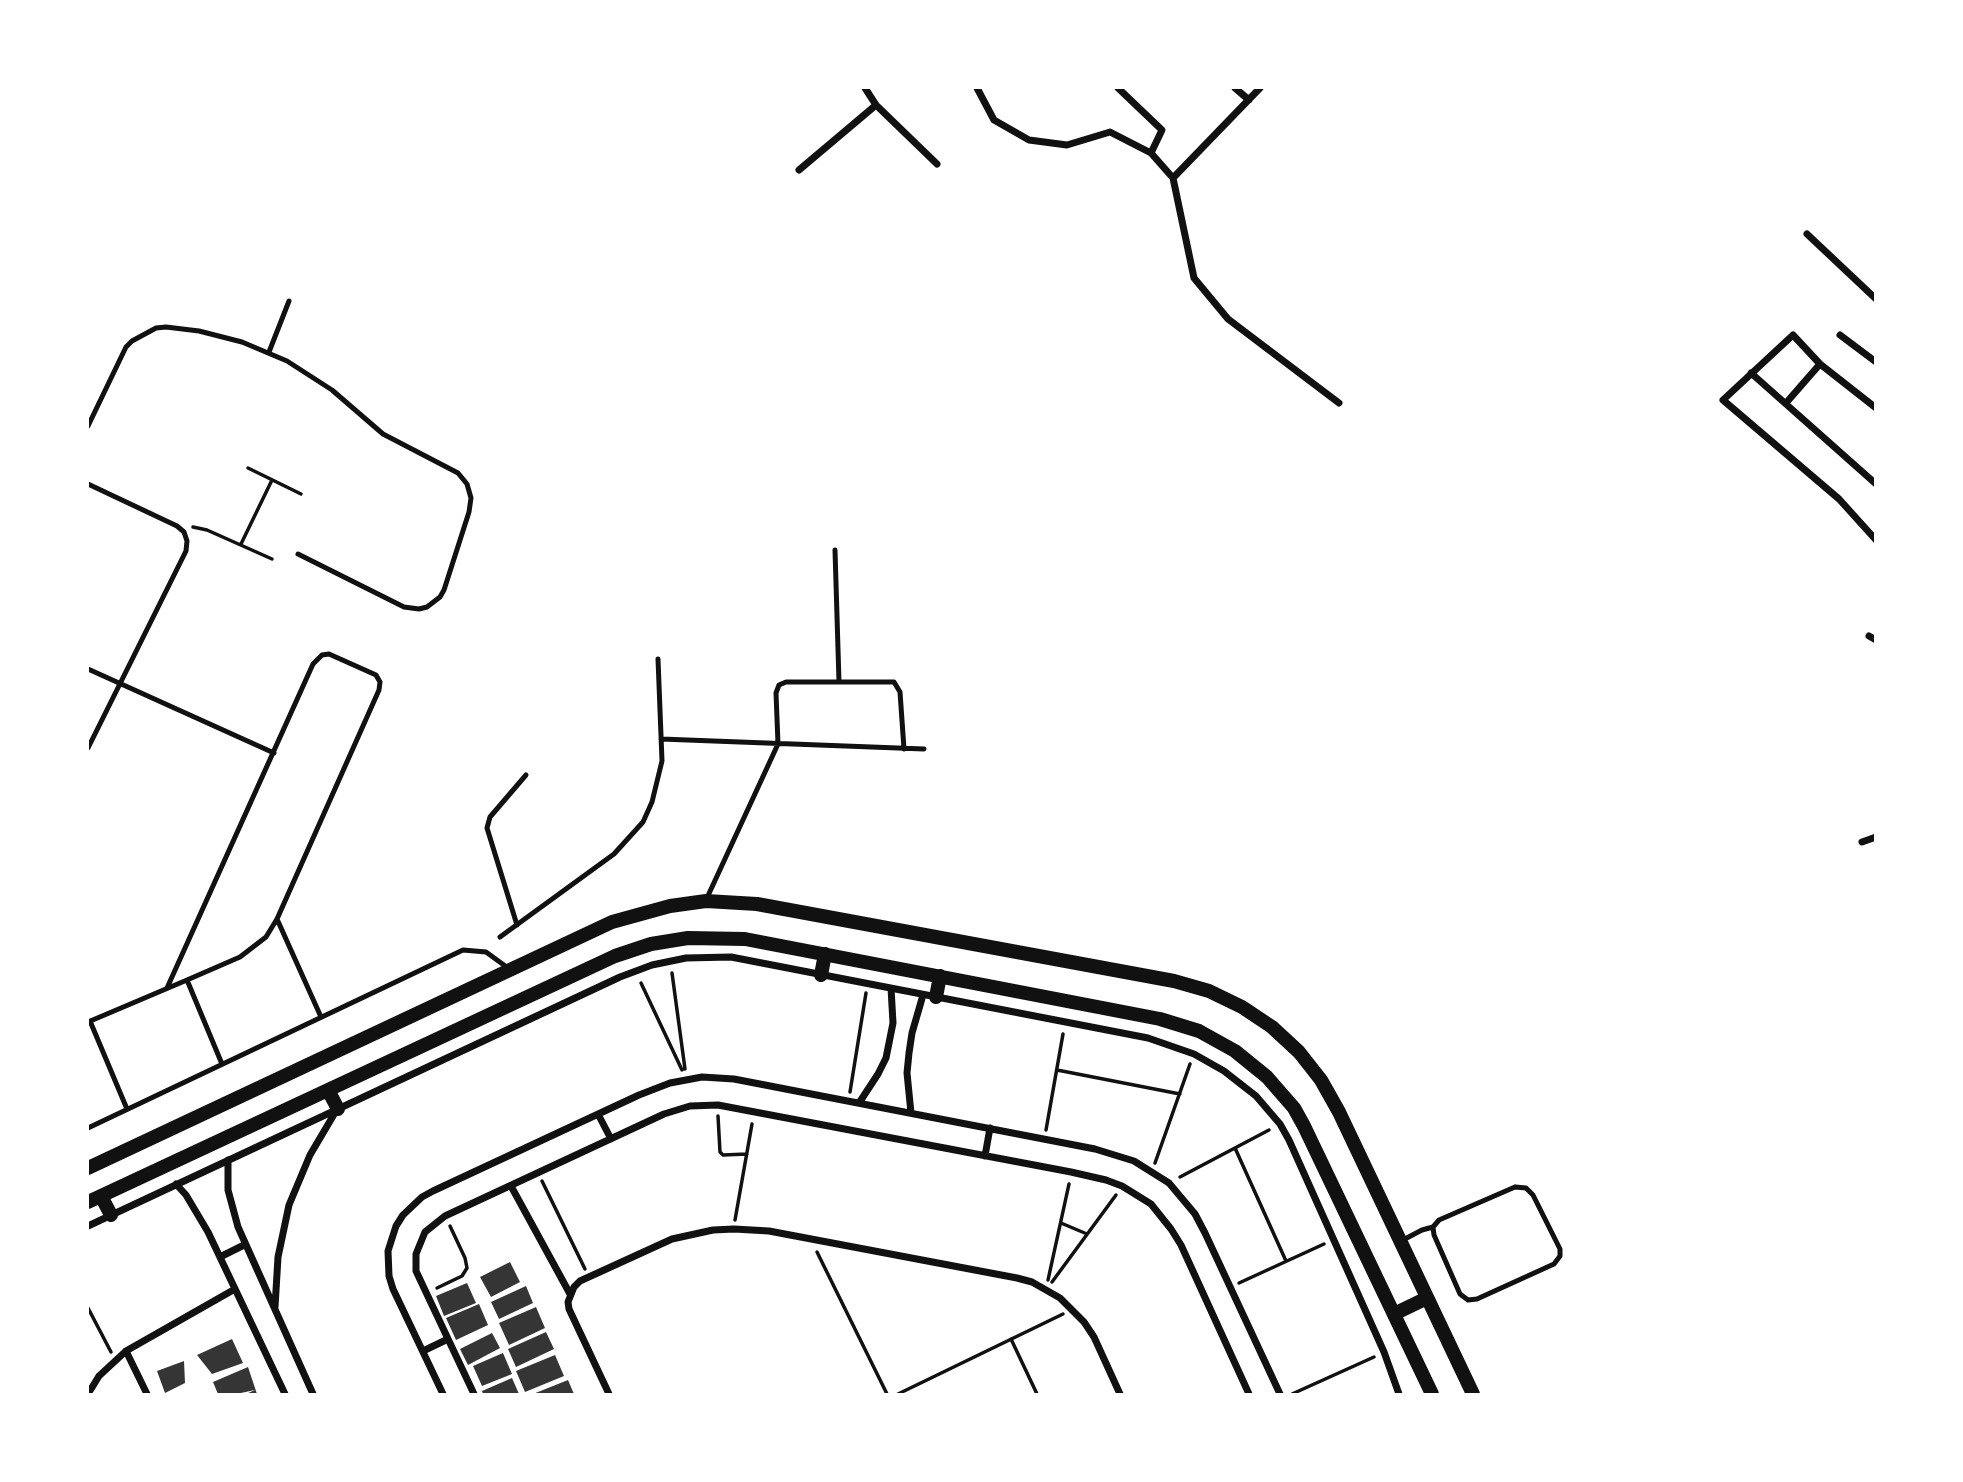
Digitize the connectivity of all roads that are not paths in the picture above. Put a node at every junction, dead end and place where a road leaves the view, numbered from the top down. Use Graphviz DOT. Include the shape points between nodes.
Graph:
graph roads {
  1 [pos="865,88"];
  2 [pos="977,88"];
  3 [pos="1118,88"];
  4 [pos="1235,88"];
  5 [pos="1260,88"];
  6 [pos="1249,100"];
  7 [pos="876,105"];
  8 [pos="1151,153"];
  9 [pos="937,164"];
  10 [pos="799,170"];
  11 [pos="1173,178"];
  12 [pos="1807,234"];
  13 [pos="1875,299"];
  14 [pos="289,301"];
  15 [pos="1840,335"];
  16 [pos="269,352"];
  17 [pos="1875,362"];
  18 [pos="1820,364"];
  19 [pos="1751,373"];
  20 [pos="1786,402"];
  21 [pos="1339,404"];
  22 [pos="1875,408"];
  23 [pos="88,426"];
  24 [pos="88,484"];
  25 [pos="1875,484"];
  26 [pos="1875,540"];
  27 [pos="835,550"];
  28 [pos="299,554"];
  29 [pos="658,659"];
  30 [pos="88,669"];
  31 [pos="839,682"];
  32 [pos="120,684"];
  33 [pos="661,739"];
  34 [pos="778,744"];
  35 [pos="88,748"];
  36 [pos="904,749"];
  37 [pos="924,749"];
  38 [pos="274,753"];
  39 [pos="526,775"];
  40 [pos="1875,837"];
  41 [pos="1862,842"];
  42 [pos="706,901"];
  43 [pos="277,919"];
  44 [pos="517,925"];
  45 [pos="500,937"];
  46 [pos="825,954"];
  47 [pos="511,970"];
  48 [pos="821,975"];
  49 [pos="940,976"];
  50 [pos="187,980"];
  51 [pos="167,988"];
  52 [pos="891,988"];
  53 [pos="930,996"];
  54 [pos="321,1017"];
  55 [pos="89,1021"];
  56 [pos="222,1064"];
  57 [pos="328,1090"];
  58 [pos="859,1103"];
  59 [pos="127,1109"];
  60 [pos="338,1109"];
  61 [pos="911,1113"];
  62 [pos="598,1114"];
  63 [pos="88,1128"];
  64 [pos="990,1129"];
  65 [pos="611,1139"];
  66 [pos="985,1156"];
  67 [pos="228,1160"];
  68 [pos="88,1168"];
  69 [pos="176,1184"];
  70 [pos="511,1186"];
  71 [pos="101,1196"];
  72 [pos="88,1202"];
  73 [pos="111,1215"];
  74 [pos="88,1226"];
  75 [pos="1433,1227"];
  76 [pos="1401,1241"];
  77 [pos="244,1245"];
  78 [pos="220,1256"];
  79 [pos="236,1289"];
  80 [pos="570,1294"];
  81 [pos="1427,1298"];
  82 [pos="275,1311"];
  83 [pos="1394,1314"];
  84 [pos="447,1339"];
  85 [pos="126,1351"];
  86 [pos="423,1351"];
  87 [pos="88,1394"];
  88 [pos="147,1395"];
  89 [pos="285,1395"];
  90 [pos="313,1395"];
  91 [pos="443,1395"];
  92 [pos="474,1395"];
  93 [pos="609,1395"];
  94 [pos="1120,1395"];
  95 [pos="1249,1395"];
  96 [pos="1280,1395"];
  97 [pos="1399,1395"];
  98 [pos="1432,1395"];
  99 [pos="1473,1395"];
  1 -- 7 [label="street"];
  2 -- 8 [label="street" via="994,120 1030,140 1067,145 1110,132"];
  3 -- 8 [label="street" via="1162,130"];
  4 -- 6 [label="street"];
  5 -- 6 [label="street"];
  6 -- 11 [label="street"];
  7 -- 9 [label="street"];
  7 -- 10 [label="street"];
  8 -- 11 [label="street"];
  11 -- 21 [label="street" via="1194,278 1228,319"];
  12 -- 13 [label="street"];
  14 -- 16 [label="lane"];
  15 -- 17 [label="street"];
  16 -- 23 [label="lane" via="199,331 166,327 145,332 126,347"];
  16 -- 28 [label="lane" via="321,382 383,434 458,473 471,498 443,590 427,607 404,607"];
  18 -- 19 [label="street" via="1793,335"];
  18 -- 20 [label="street"];
  18 -- 22 [label="street"];
  19 -- 20 [label="street"];
  19 -- 26 [label="street" via="1723,400 1839,499"];
  20 -- 25 [label="street"];
  24 -- 32 [label="lane" via="181,529 187,537 186,551"];
  27 -- 31 [label="lane"];
  29 -- 33 [label="lane"];
  30 -- 32 [label="lane"];
  31 -- 34 [label="lane" via="779,685"];
  31 -- 36 [label="lane" via="897,685"];
  32 -- 35 [label="lane"];
  32 -- 38 [label="lane"];
  33 -- 34 [label="lane"];
  33 -- 44 [label="lane" via="662,761 652,803 630,839"];
  34 -- 36 [label="lane"];
  34 -- 42 [label="lane"];
  36 -- 37 [label="lane"];
  38 -- 43 [label="lane" via="322,655 335,656 379,678 379,690"];
  38 -- 51 [label="lane"];
  39 -- 44 [label="lane" via="490,817 487,828"];
  40 -- 41 [label="street"];
  42 -- 47 [label="main road" via="612,922"];
  42 -- 76 [label="main road" via="757,904 1174,981 1242,1007 1290,1043 1321,1080"];
  43 -- 50 [label="lane" via="250,952"];
  43 -- 54 [label="lane"];
  44 -- 45 [label="lane"];
  46 -- 48 [label="main road"];
  46 -- 49 [label="main road"];
  46 -- 57 [label="main road" via="726,937 651,944 615,956"];
  47 -- 54 [label="lane" via="486,952 463,950"];
  47 -- 68 [label="main road"];
  48 -- 52 [label="street"];
  48 -- 60 [label="street" via="731,957 670,961 635,971"];
  49 -- 53 [label="main road"];
  49 -- 83 [label="main road" via="1180,1025 1218,1040 1244,1057 1281,1092 1304,1126"];
  50 -- 51 [label="lane"];
  50 -- 56 [label="lane"];
  51 -- 55 [label="lane"];
  52 -- 53 [label="street"];
  52 -- 58 [label="street" via="893,1023 886,1058"];
  53 -- 61 [label="street" via="914,1023 909,1053"];
  53 -- 97 [label="street" via="1148,1038 1194,1054 1241,1083 1289,1140"];
  54 -- 56 [label="lane"];
  55 -- 59 [label="lane"];
  56 -- 59 [label="lane"];
  57 -- 60 [label="main road"];
  57 -- 71 [label="main road"];
  58 -- 61 [label="street"];
  58 -- 62 [label="street" via="734,1079 686,1079"];
  59 -- 63 [label="lane"];
  60 -- 67 [label="street"];
  60 -- 82 [label="street" via="310,1155 289,1205 278,1257"];
  61 -- 64 [label="street"];
  62 -- 65 [label="street"];
  62 -- 86 [label="street" via="433,1191 403,1215 388,1251 389,1276"];
  64 -- 66 [label="street"];
  64 -- 96 [label="street" via="1115,1154 1169,1183 1195,1214"];
  65 -- 66 [label="street" via="677,1109 718,1105"];
  65 -- 70 [label="street"];
  66 -- 95 [label="street" via="1122,1186 1151,1204 1181,1245"];
  67 -- 69 [label="street"];
  67 -- 77 [label="street" via="228,1190"];
  69 -- 73 [label="street"];
  69 -- 78 [label="street"];
  70 -- 80 [label="street"];
  70 -- 84 [label="street" via="431,1225 418,1246 416,1271"];
  71 -- 72 [label="main road"];
  71 -- 73 [label="main road"];
  73 -- 74 [label="street"];
  75 -- 75 [label="lane" via="1439,1220 1523,1187 1532,1195 1560,1256 1554,1264 1468,1300 1460,1294"];
  75 -- 76 [label="lane"];
  76 -- 81 [label="main road"];
  77 -- 78 [label="street"];
  77 -- 82 [label="street"];
  78 -- 79 [label="street"];
  79 -- 85 [label="street"];
  79 -- 89 [label="street"];
  80 -- 93 [label="street" via="569,1310"];
  80 -- 94 [label="street" via="580,1281 672,1239 734,1228 769,1231 1017,1278 1046,1289 1073,1309 1094,1337"];
  81 -- 83 [label="main road"];
  81 -- 99 [label="main road"];
  82 -- 90 [label="street"];
  83 -- 98 [label="main road"];
  84 -- 86 [label="street"];
  84 -- 92 [label="street"];
  85 -- 87 [label="street" via="99,1376"];
  85 -- 88 [label="street"];
  86 -- 91 [label="street"];
}
